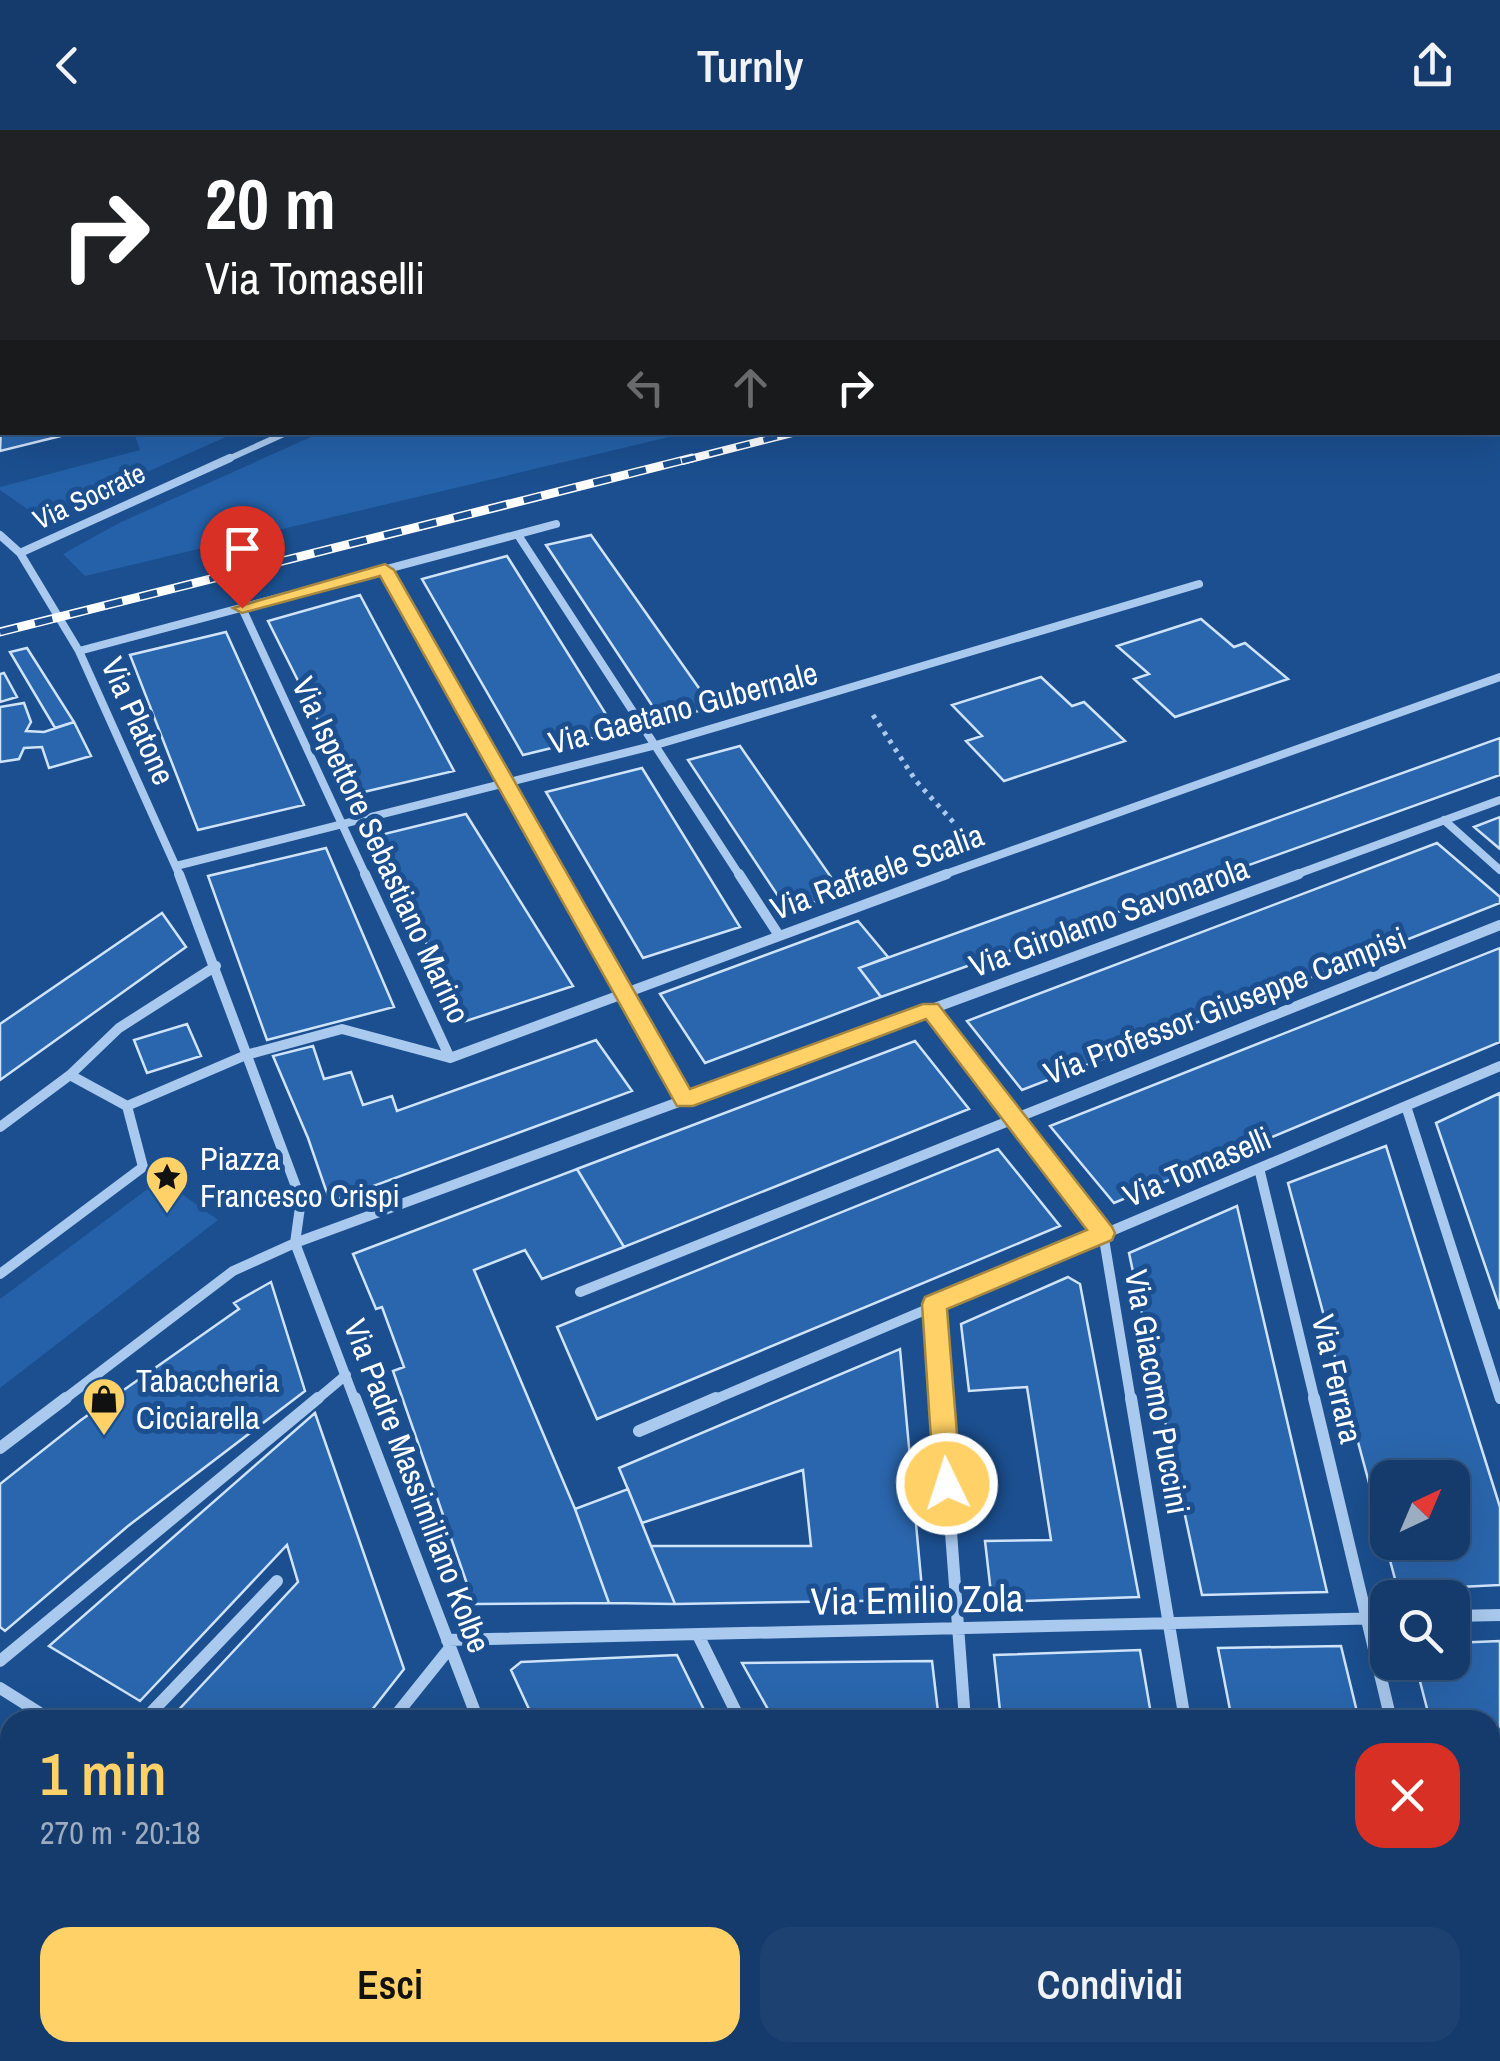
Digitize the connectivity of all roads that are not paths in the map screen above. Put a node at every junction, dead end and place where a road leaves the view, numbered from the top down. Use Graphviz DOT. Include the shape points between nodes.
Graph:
graph roads {
  1 [pos="281,435"];
  2 [pos="556,524"];
  3 [pos="0,535"];
  4 [pos="518,535"];
  5 [pos="20,553"];
  6 [pos="385,570"];
  7 [pos="1199,584"];
  8 [pos="242,608"];
  9 [pos="79,651"];
  10 [pos="1500,677"];
  11 [pos="656,745"];
  12 [pos="504,782"];
  13 [pos="1500,800"];
  14 [pos="1444,820"];
  15 [pos="341,824"];
  16 [pos="176,866"];
  17 [pos="1500,870"];
  18 [pos="1500,925"];
  19 [pos="778,934"];
  20 [pos="216,966"];
  21 [pos="625,993"];
  22 [pos="930,1010"];
  23 [pos="246,1055"];
  24 [pos="450,1058"];
  25 [pos="1500,1066"];
  26 [pos="70,1076"];
  27 [pos="685,1100"];
  28 [pos="127,1106"];
  29 [pos="1406,1106"];
  30 [pos="1013,1117"];
  31 [pos="0,1127"];
  32 [pos="1259,1168"];
  33 [pos="1103,1233"];
  34 [pos="295,1243"];
  35 [pos="0,1274"];
  36 [pos="580,1292"];
  37 [pos="934,1304"];
  38 [pos="346,1375"];
  39 [pos="1500,1399"];
  40 [pos="638,1431"];
  41 [pos="0,1448"];
  42 [pos="277,1581"];
  43 [pos="1500,1615"];
  44 [pos="1470,1616"];
  45 [pos="1366,1618"];
  46 [pos="1370,1618"];
  47 [pos="1168,1624"];
  48 [pos="958,1628"];
  49 [pos="698,1636"];
  50 [pos="448,1645"];
  51 [pos="0,1661"];
  52 [pos="0,1688"];
  53 [pos="35,1710"];
  54 [pos="154,1710"];
  55 [pos="399,1710"];
  56 [pos="474,1710"];
  57 [pos="735,1710"];
  58 [pos="964,1710"];
  59 [pos="1183,1710"];
  60 [pos="1389,1710"];
  1 -- 5 [label="street, Via Socrate"];
  2 -- 4 [label="street"];
  3 -- 5 [label="street, Via Platone"];
  4 -- 6 [label="street"];
  4 -- 11 [label="street"];
  5 -- 9 [label="street, Via Platone"];
  6 -- 8 [label="street"];
  6 -- 12 [label="street"];
  7 -- 11 [label="street, Via Gaetano Gubernale"];
  8 -- 9 [label="street"];
  8 -- 15 [label="street, Via Ispettore Sebastiano Marino"];
  9 -- 16 [label="street, Via Platone"];
  10 -- 19 [label="street, Via Raffaele Scalia"];
  11 -- 12 [label="street, Via Gaetano Gubernale"];
  11 -- 19 [label="street"];
  12 -- 15 [label="street, Via Gaetano Gubernale"];
  12 -- 21 [label="street"];
  13 -- 14 [label="street, Via Girolamo Savonarola"];
  14 -- 17 [label="street"];
  14 -- 22 [label="street, Via Girolamo Savonarola"];
  15 -- 16 [label="street, Via Gaetano Gubernale"];
  15 -- 24 [label="street, Via Ispettore Sebastiano Marino"];
  16 -- 20 [label="street, Via Platone"];
  18 -- 30 [label="street, Via Professor Giuseppe Campisi"];
  19 -- 21 [label="street, Via Raffaele Scalia"];
  20 -- 23 [label="street, Via Platone"];
  20 -- 26 [label="street" via="119,1028"];
  21 -- 24 [label="street, Via Raffaele Scalia"];
  21 -- 27 [label="street"];
  22 -- 27 [label="street, Via Girolamo Savonarola"];
  22 -- 30 [label="street, Via Giacomo Puccini"];
  23 -- 24 [label="street" via="342,1029"];
  23 -- 28 [label="street"];
  23 -- 34 [label="street, Via Platone" via="301,1200"];
  25 -- 29 [label="street, Via Tomaselli"];
  26 -- 28 [label="street"];
  26 -- 31 [label="street"];
  27 -- 34 [label="street, Via Girolamo Savonarola"];
  28 -- 35 [label="street" via="144,1168"];
  29 -- 32 [label="street, Via Tomaselli"];
  29 -- 39 [label="street"];
  30 -- 33 [label="street, Via Giacomo Puccini"];
  30 -- 36 [label="street, Via Professor Giuseppe Campisi"];
  32 -- 33 [label="street, Via Tomaselli"];
  32 -- 45 [label="street, Via Ferrara"];
  33 -- 37 [label="street, Via Tomaselli"];
  33 -- 47 [label="street, Via Giacomo Puccini"];
  34 -- 38 [label="street, Via Padre Massimiliano Kolbe"];
  34 -- 41 [label="street, Via Girolamo Savonarola" via="233,1271"];
  37 -- 40 [label="street, Via Tomaselli"];
  37 -- 48 [label="street"];
  38 -- 50 [label="street, Via Padre Massimiliano Kolbe"];
  38 -- 51 [label="street"];
  42 -- 54 [label="street"];
  43 -- 44 [label="street"];
  45 -- 46 [label="street, Via Emilio Zola"];
  45 -- 47 [label="street, Via Emilio Zola"];
  45 -- 60 [label="street, Via Ferrara"];
  47 -- 48 [label="street, Via Emilio Zola"];
  47 -- 59 [label="street, Via Giacomo Puccini"];
  48 -- 49 [label="street, Via Emilio Zola"];
  48 -- 58 [label="street"];
  49 -- 50 [label="street, Via Emilio Zola"];
  49 -- 57 [label="street"];
  50 -- 55 [label="street"];
  50 -- 56 [label="street, Via Padre Massimiliano Kolbe"];
  52 -- 53 [label="street"];
}
